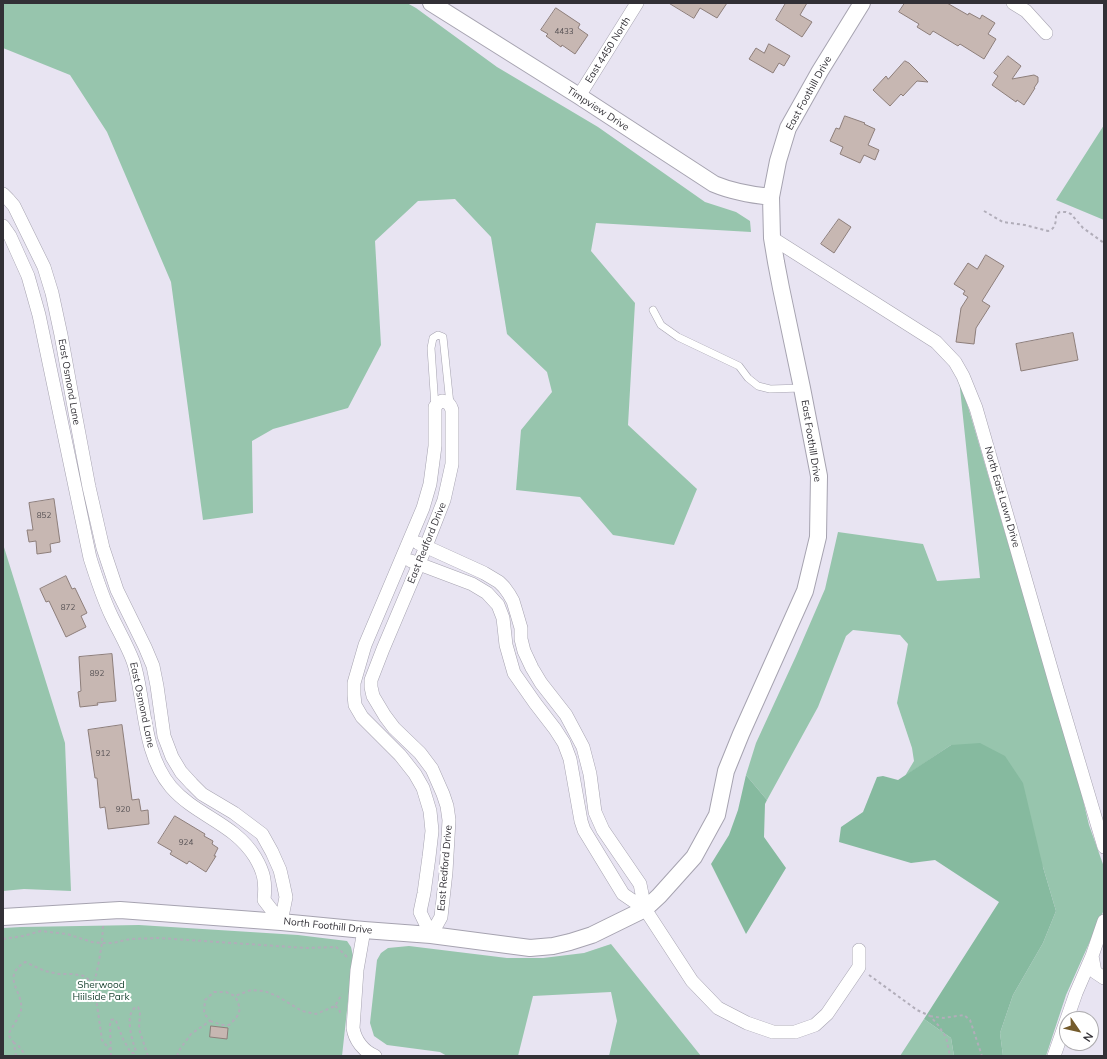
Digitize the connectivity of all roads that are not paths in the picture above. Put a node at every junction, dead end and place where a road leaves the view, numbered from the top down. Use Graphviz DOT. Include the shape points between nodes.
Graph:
graph roads {
  1 [pos="431,3"];
  2 [pos="637,3"];
  3 [pos="862,3"];
  4 [pos="1013,3"];
  5 [pos="1046,33"];
  6 [pos="579,96"];
  7 [pos="3,194"];
  8 [pos="771,198"];
  9 [pos="3,226"];
  10 [pos="772,238"];
  11 [pos="653,310"];
  12 [pos="802,388"];
  13 [pos="450,404"];
  14 [pos="435,407"];
  15 [pos="410,539"];
  16 [pos="426,546"];
  17 [pos="402,558"];
  18 [pos="419,564"];
  19 [pos="139,636"];
  20 [pos="124,642"];
  21 [pos="1104,847"];
  22 [pos="278,864"];
  23 [pos="261,870"];
  24 [pos="645,909"];
  25 [pos="3,917"];
  26 [pos="1104,921"];
  27 [pos="281,922"];
  28 [pos="364,930"];
  29 [pos="431,935"];
  30 [pos="859,950"];
  31 [pos="1092,956"];
  32 [pos="1104,978"];
  33 [pos="375,1056"];
  34 [pos="1054,1056"];
  1 -- 6 [label="street, Timpview Drive"];
  2 -- 6 [label="street, East 4450 North"];
  3 -- 8 [label="street, East Foothill Drive" via="788,128"];
  4 -- 5 [label="street" via="1026,11"];
  6 -- 8 [label="street, Timpview Drive" via="714,184 725,189"];
  7 -- 19 [label="street, East Osmond Lane" via="14,206 44,267 52,293 103,548 117,590"];
  8 -- 10 [label="street, East Foothill Drive"];
  9 -- 20 [label="street, East Osmond Lane" via="28,276 39,315 90,558 99,587"];
  10 -- 12 [label="street, East Foothill Drive"];
  10 -- 21 [label="street, North East Lawn Drive" via="936,342 955,362 963,376 976,408"];
  11 -- 12 [label="lane" via="661,325 678,337 739,366 758,386 770,389"];
  12 -- 24 [label="street, East Foothill Drive" via="818,476 818,537 805,592 726,771 716,815 694,857"];
  13 -- 14 [label="street" via="442,402"];
  13 -- 14 [label="lane" via="443,337 438,335 432,338 430,348"];
  13 -- 16 [label="street, East Redford Drive" via="452,464 444,500"];
  14 -- 15 [label="street, East Redford Drive" via="435,446 430,484"];
  15 -- 16 [label="street"];
  15 -- 17 [label="street, East Redford Drive"];
  16 -- 18 [label="street, East Redford Drive"];
  16 -- 24 [label="street" via="484,572 499,582 509,594 516,610 521,639 529,663 566,715 583,747 598,821 640,884"];
  17 -- 18 [label="street"];
  17 -- 29 [label="street, East Redford Drive" via="365,645 354,683 354,695 355,705 362,717 400,755 423,788 430,811 432,831 420,912"];
  18 -- 24 [label="street" via="472,584 487,593 498,605 514,673 564,743 570,759 584,830 623,894"];
  18 -- 29 [label="street, East Redford Drive" via="371,680 371,688 373,696 394,728 420,753 432,769 447,806 448,850 441,918"];
  19 -- 20 [label="street"];
  19 -- 22 [label="street, East Osmond Lane" via="153,666 164,736 181,772 202,794 262,834"];
  20 -- 23 [label="street, East Osmond Lane" via="139,682 152,753 164,777 182,798 239,837 259,863"];
  22 -- 23 [label="street"];
  22 -- 27 [label="street, East Osmond Lane" via="286,897"];
  23 -- 27 [label="street, East Osmond Lane" via="265,883 264,900"];
  24 -- 29 [label="street, North Foothill Drive" via="592,935 553,946 530,948"];
  24 -- 30 [label="street" via="692,981 718,1008 746,1023 773,1032 796,1032 815,1025 827,1014 859,967"];
  25 -- 27 [label="street, North Foothill Drive" via="120,910"];
  26 -- 31 [label="street"];
  27 -- 28 [label="street, North Foothill Drive"];
  28 -- 29 [label="street, North Foothill Drive"];
  28 -- 33 [label="street" via="357,970 353,1028 359,1044"];
  31 -- 32 [label="street" via="1095,972"];
  31 -- 34 [label="street"];
}
